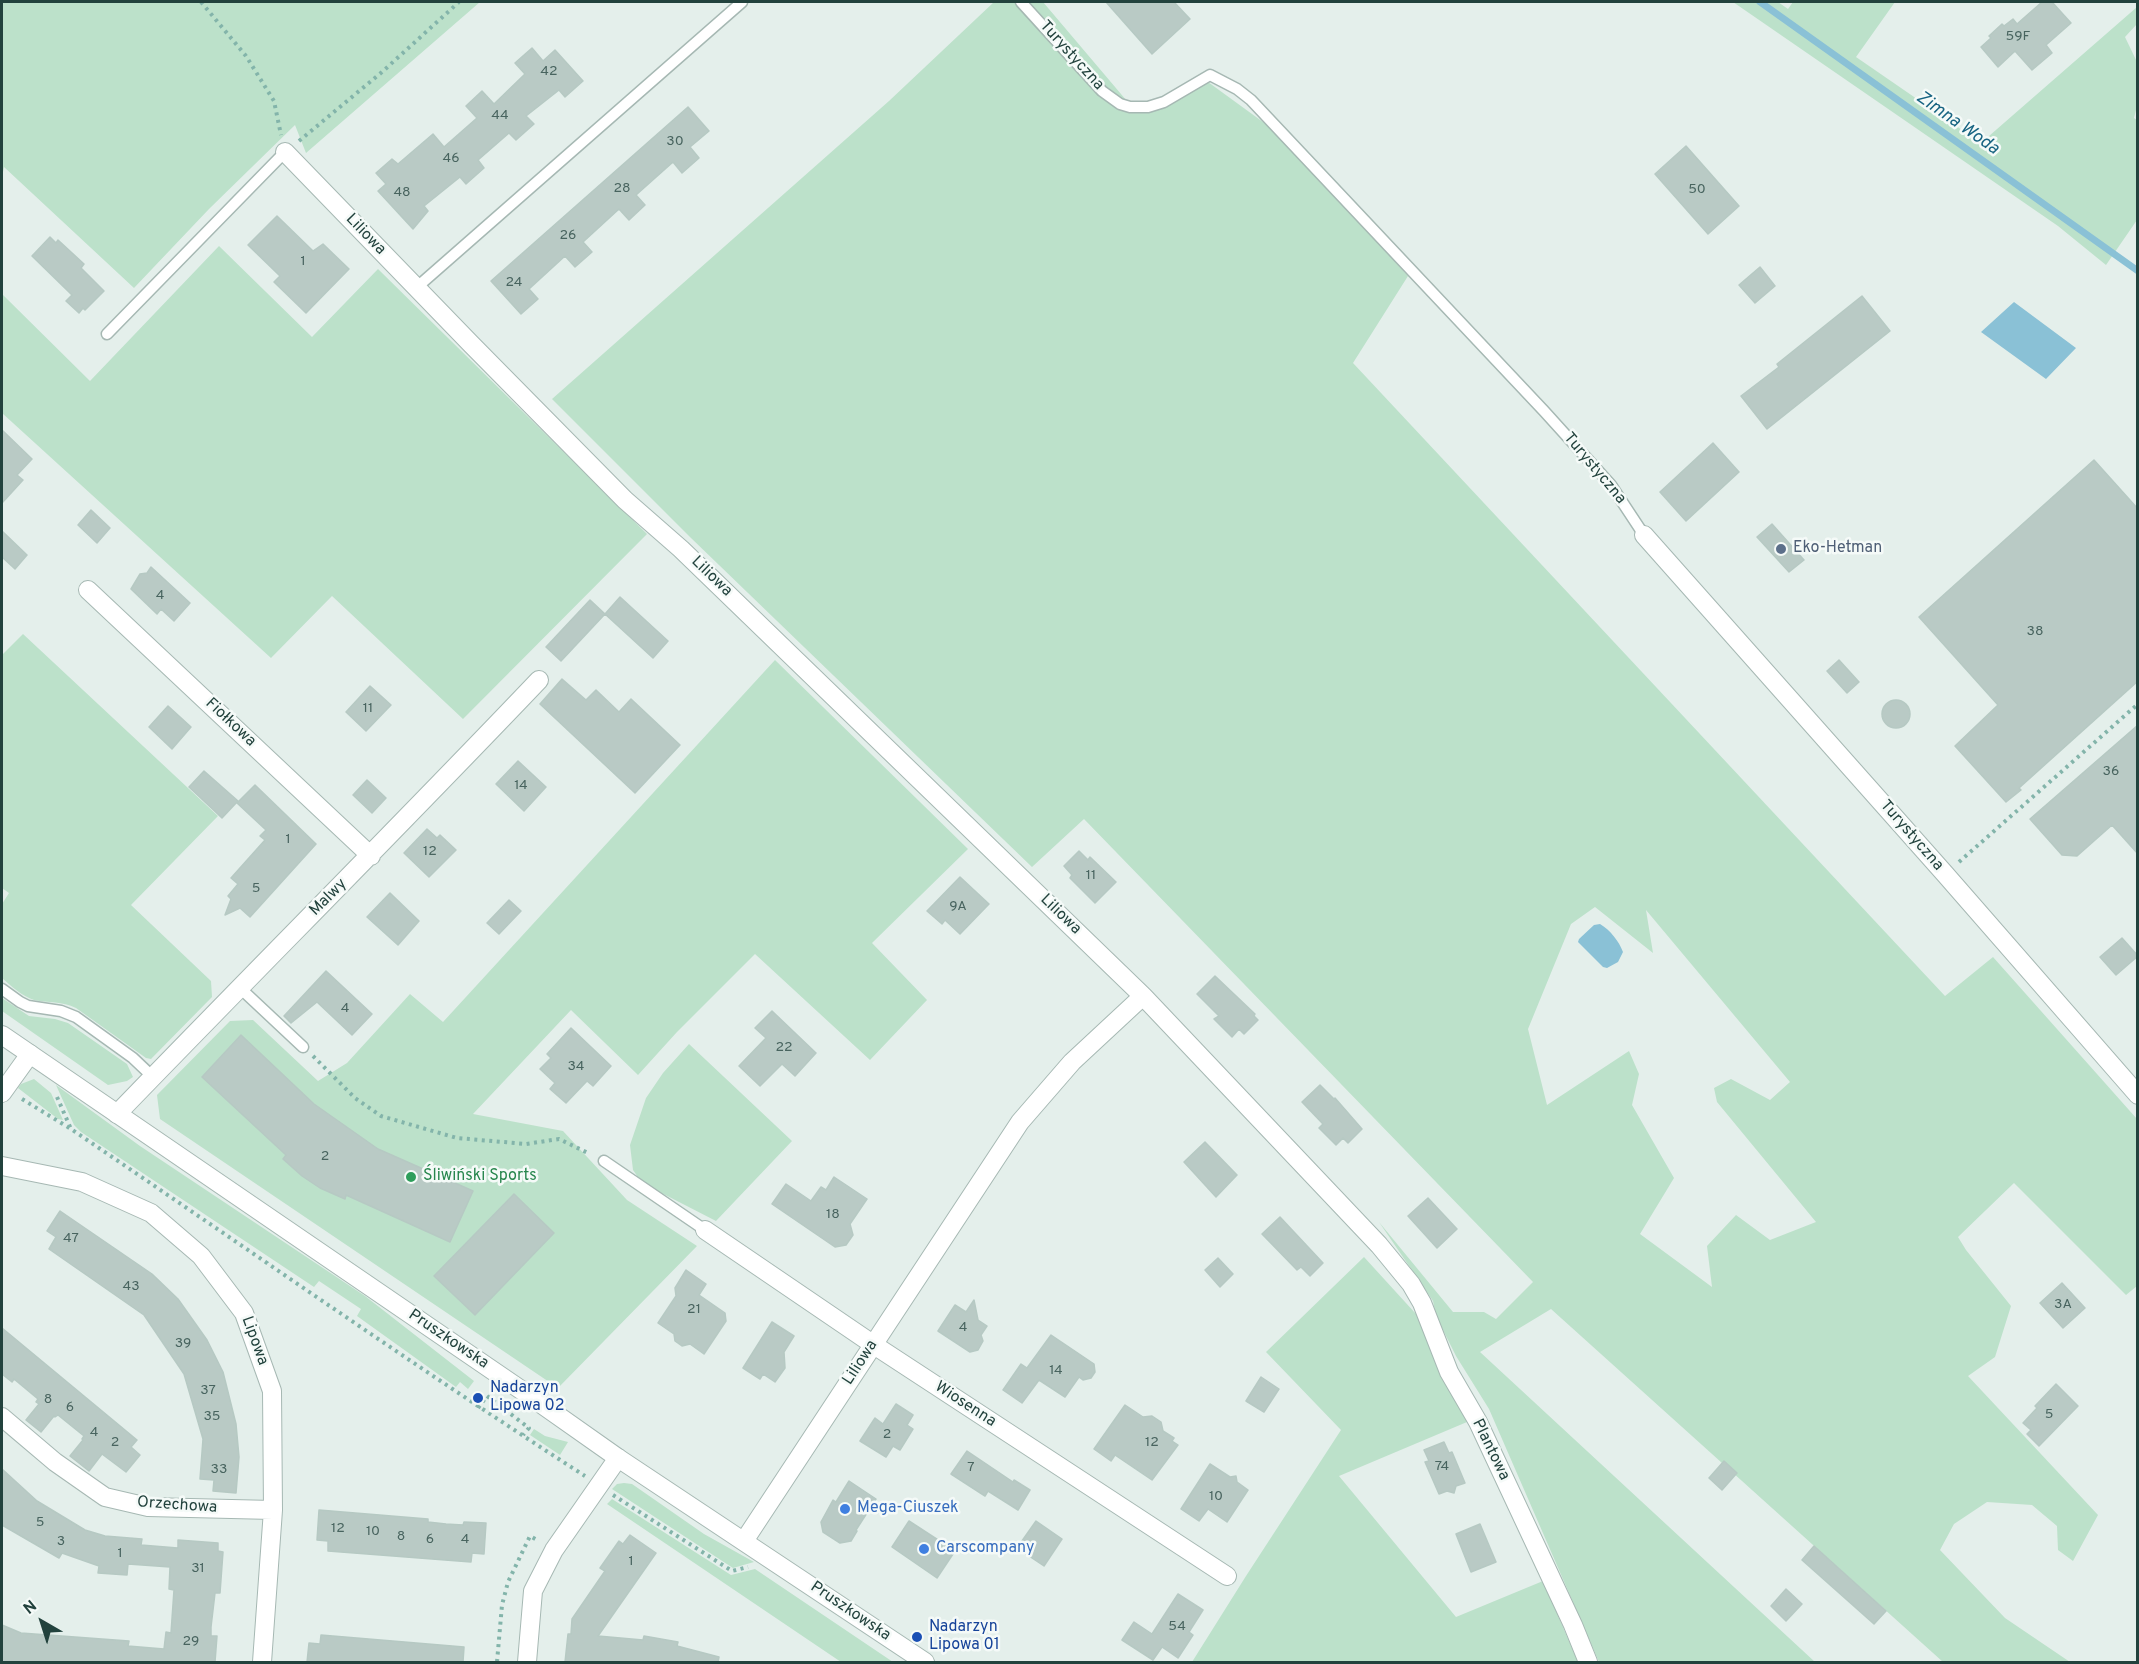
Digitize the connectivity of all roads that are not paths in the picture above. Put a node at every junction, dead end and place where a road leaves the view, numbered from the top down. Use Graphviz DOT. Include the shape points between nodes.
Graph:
graph roads {
  1 [pos="742,2"];
  2 [pos="1021,2"];
  3 [pos="285,152"];
  4 [pos="416,288"];
  5 [pos="107,334"];
  6 [pos="1644,535"];
  7 [pos="88,591"];
  8 [pos="539,680"];
  9 [pos="372,856"];
  10 [pos="239,987"];
  11 [pos="2,989"];
  12 [pos="1143,996"];
  13 [pos="2,1035"];
  14 [pos="303,1047"];
  15 [pos="30,1054"];
  16 [pos="153,1077"];
  17 [pos="9,1095"];
  18 [pos="2138,1095"];
  19 [pos="117,1114"];
  20 [pos="604,1161"];
  21 [pos="2,1166"];
  22 [pos="705,1230"];
  23 [pos="1379,1245"];
  24 [pos="874,1345"];
  25 [pos="2,1417"];
  26 [pos="618,1458"];
  27 [pos="273,1510"];
  28 [pos="744,1541"];
  29 [pos="1227,1576"];
  30 [pos="261,1662"];
  31 [pos="527,1662"];
  32 [pos="925,1662"];
  33 [pos="1588,1662"];
  1 -- 4 [label="lane"];
  2 -- 6 [label="lane, Turystyczna" via="1102,91 1119,104 1148,107 1164,102 1210,75 1251,100 1611,485"];
  3 -- 4 [label="street, Liliowa"];
  3 -- 5 [label="lane"];
  4 -- 12 [label="street, Liliowa" via="625,500 681,549"];
  6 -- 18 [label="street, Turystyczna"];
  7 -- 9 [label="street, Fiołkowa"];
  8 -- 9 [label="street, Malwy"];
  9 -- 10 [label="street, Malwy"];
  10 -- 14 [label="lane"];
  10 -- 16 [label="street, Malwy"];
  11 -- 16 [label="lane" via="28,1006 76,1017"];
  12 -- 23 [label="street, Liliowa"];
  12 -- 24 [label="street, Liliowa" via="1072,1062 1020,1122"];
  13 -- 15 [label="street, Pruszkowska"];
  15 -- 17 [label="street"];
  15 -- 19 [label="street, Pruszkowska"];
  16 -- 19 [label="street, Malwy"];
  19 -- 26 [label="street, Pruszkowska"];
  20 -- 22 [label="lane"];
  21 -- 27 [label="street, Lipowa" via="82,1182 151,1213 201,1256 244,1313 272,1391"];
  22 -- 24 [label="street, Wiosenna"];
  23 -- 33 [label="street, Plantowa" via="1422,1303 1449,1372 1478,1422"];
  24 -- 28 [label="street, Liliowa"];
  24 -- 29 [label="street, Wiosenna"];
  25 -- 27 [label="street, Orzechowa" via="55,1462 105,1497 148,1507"];
  26 -- 28 [label="street, Pruszkowska"];
  26 -- 31 [label="street" via="554,1550 533,1591"];
  27 -- 30 [label="street, Lipowa"];
  28 -- 32 [label="street, Pruszkowska"];
}
